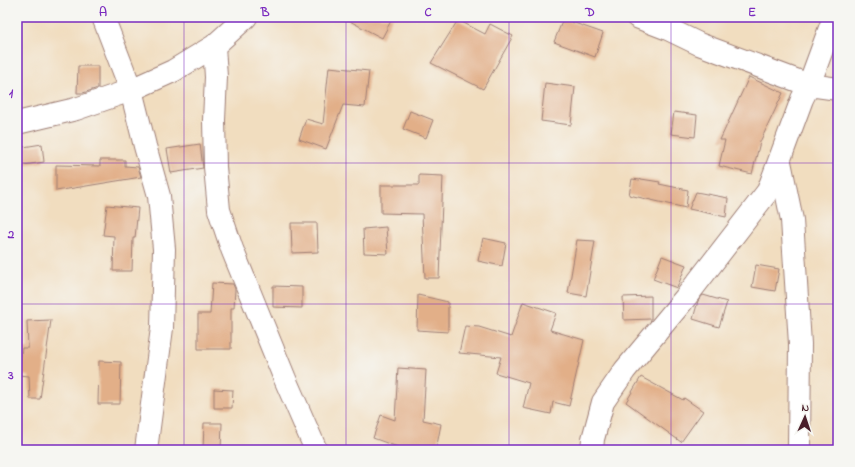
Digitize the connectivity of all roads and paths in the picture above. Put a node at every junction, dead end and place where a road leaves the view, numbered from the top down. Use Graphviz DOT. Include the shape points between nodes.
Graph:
graph roads {
  1 [pos="103,17"];
  2 [pos="246,17"];
  3 [pos="637,17"];
  4 [pos="834,17"];
  5 [pos="214,46"];
  6 [pos="809,85"];
  7 [pos="838,89"];
  8 [pos="131,90"];
  9 [pos="17,123"];
  10 [pos="780,162"];
  11 [pos="146,450"];
  12 [pos="316,450"];
  13 [pos="592,450"];
  14 [pos="799,450"];
  1 -- 8 [label="street"];
  2 -- 5 [label="street"];
  3 -- 6 [label="street" via="699,44"];
  4 -- 6 [label="street"];
  5 -- 8 [label="street" via="173,70"];
  5 -- 12 [label="street" via="215,167 219,210 234,255"];
  6 -- 7 [label="street"];
  6 -- 10 [label="street"];
  8 -- 9 [label="street" via="76,109"];
  8 -- 11 [label="street" via="159,196 164,249 162,328"];
  10 -- 13 [label="street" via="768,192 625,370 603,402"];
  10 -- 14 [label="street" via="792,220 800,344"];
}
